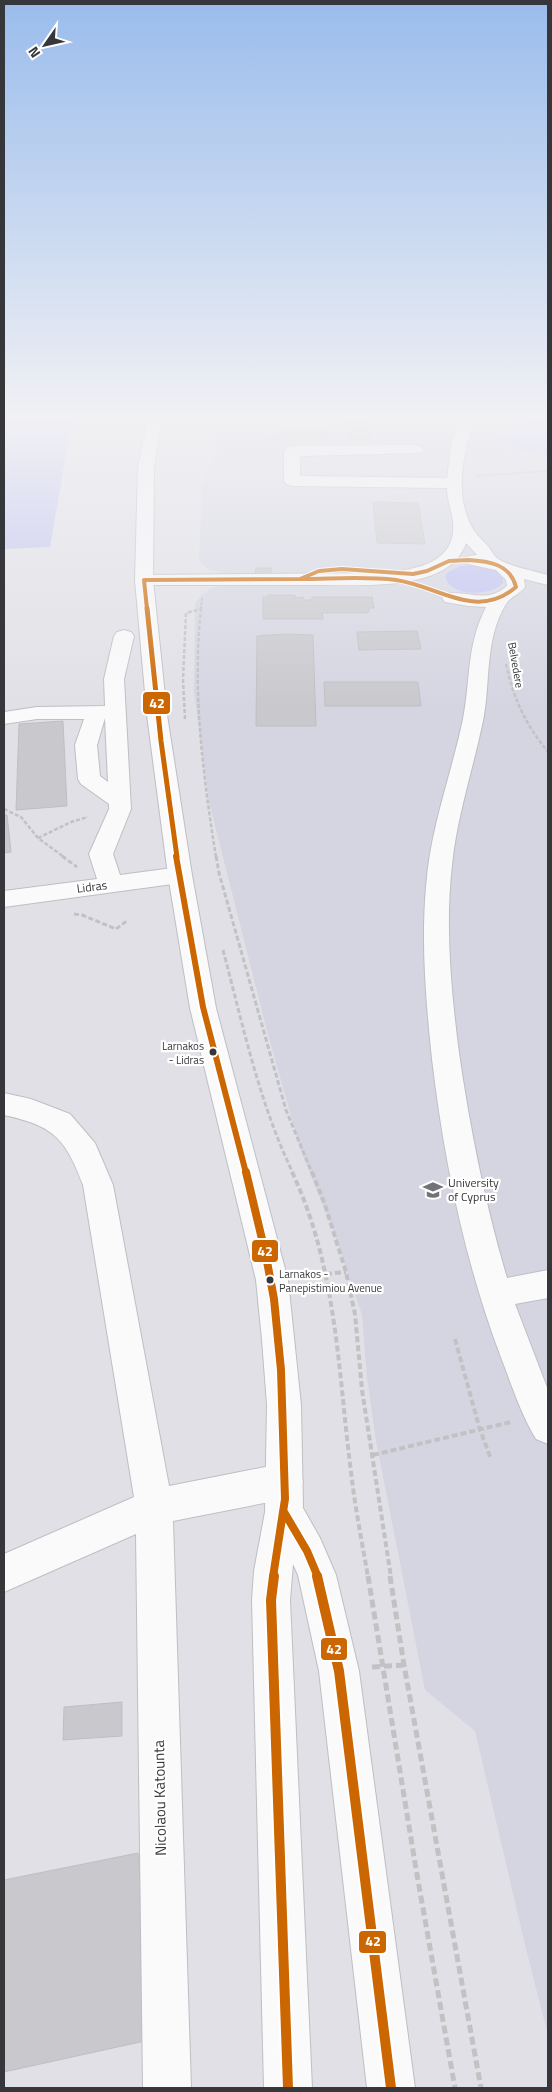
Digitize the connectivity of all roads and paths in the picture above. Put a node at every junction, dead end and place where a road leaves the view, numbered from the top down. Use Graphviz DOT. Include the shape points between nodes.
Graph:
graph roads {
  1 [pos="145,512"];
  2 [pos="459,512"];
  3 [pos="461,520"];
  4 [pos="436,566"];
  5 [pos="499,566"];
  6 [pos="412,574"];
  7 [pos="300,579"];
  8 [pos="359,579"];
  9 [pos="144,580"];
  10 [pos="548,580"];
  11 [pos="548,586"];
  12 [pos="202,592"];
  13 [pos="505,595"];
  14 [pos="445,596"];
  15 [pos="201,608"];
  16 [pos="124,636"];
  17 [pos="482,638"];
  18 [pos="505,662"];
  19 [pos="106,712"];
  20 [pos="4,718"];
  21 [pos="185,727"];
  22 [pos="548,752"];
  23 [pos="119,805"];
  24 [pos="4,809"];
  25 [pos="38,838"];
  26 [pos="180,874"];
  27 [pos="105,885"];
  28 [pos="4,899"];
  29 [pos="68,914"];
  30 [pos="128,920"];
  31 [pos="221,943"];
  32 [pos="4,1104"];
  33 [pos="346,1272"];
  34 [pos="326,1274"];
  35 [pos="548,1284"];
  36 [pos="496,1294"];
  37 [pos="454,1339"];
  38 [pos="545,1421"];
  39 [pos="480,1430"];
  40 [pos="373,1455"];
  41 [pos="492,1459"];
  42 [pos="285,1496"];
  43 [pos="154,1507"];
  44 [pos="4,1573"];
  45 [pos="167,2088"];
  46 [pos="288,2088"];
  47 [pos="391,2088"];
  48 [pos="455,2088"];
  49 [pos="480,2088"];
  1 -- 9 [label="street"];
  2 -- 3 [label="street"];
  3 -- 4 [label="street" via="455,550"];
  3 -- 5 [label="street" via="466,532"];
  4 -- 5 [label="street" via="464,559"];
  4 -- 6 [label="street"];
  4 -- 14 [label="street" via="428,574 427,581"];
  5 -- 10 [label="street"];
  5 -- 13 [label="street" via="514,574 516,581 516,587"];
  6 -- 7 [label="street" via="337,570 315,572"];
  6 -- 8 [label="street"];
  7 -- 8 [label="street"];
  7 -- 9 [label="street"];
  8 -- 14 [label="street" via="412,583"];
  9 -- 26 [label="street" via="157,715"];
  11 -- 13 [label="street"];
  12 -- 15 [label="path"];
  13 -- 14 [label="street" via="476,602"];
  13 -- 17 [label="street" via="490,615"];
  14 -- 17 [label="street" via="465,604 474,615"];
  15 -- 21 [label="path" via="186,613"];
  15 -- 33 [label="path" via="199,721 219,873 286,1110 325,1205"];
  16 -- 19 [label="street"];
  17 -- 36 [label="street" via="471,731 452,799 440,865 436,942 440,1011 459,1143 468,1193"];
  18 -- 22 [label="path, Belvedere" via="512,696 530,729"];
  19 -- 20 [label="street" via="37,713"];
  19 -- 23 [label="street"];
  19 -- 23 [label="street" via="86,745 89,779"];
  23 -- 25 [label="path"];
  23 -- 27 [label="street" via="101,854"];
  24 -- 25 [label="path" via="20,817"];
  25 -- 27 [label="path"];
  26 -- 27 [label="street, Lidras"];
  26 -- 42 [label="street" via="203,1008 272,1280 284,1405"];
  27 -- 28 [label="street, Lidras"];
  29 -- 30 [label="path" via="82,915 116,929"];
  31 -- 34 [label="path" via="257,1078 280,1149 312,1222"];
  32 -- 43 [label="street, Nicolaou Katounta" via="31,1110 60,1122 85,1151 98,1185"];
  33 -- 34 [label="path"];
  33 -- 40 [label="path" via="355,1314 362,1390"];
  34 -- 48 [label="path" via="336,1328 351,1473"];
  35 -- 36 [label="street"];
  36 -- 38 [label="street"];
  37 -- 39 [label="path"];
  38 -- 39 [label="path"];
  39 -- 40 [label="path"];
  39 -- 41 [label="path"];
  40 -- 49 [label="path" via="404,1664"];
  42 -- 43 [label="street"];
  42 -- 46 [label="street" via="272,1571 271,1600"];
  42 -- 47 [label="street" via="317,1575 339,1670"];
  43 -- 44 [label="street"];
  43 -- 45 [label="street, Nicolaou Katounta"];
}
